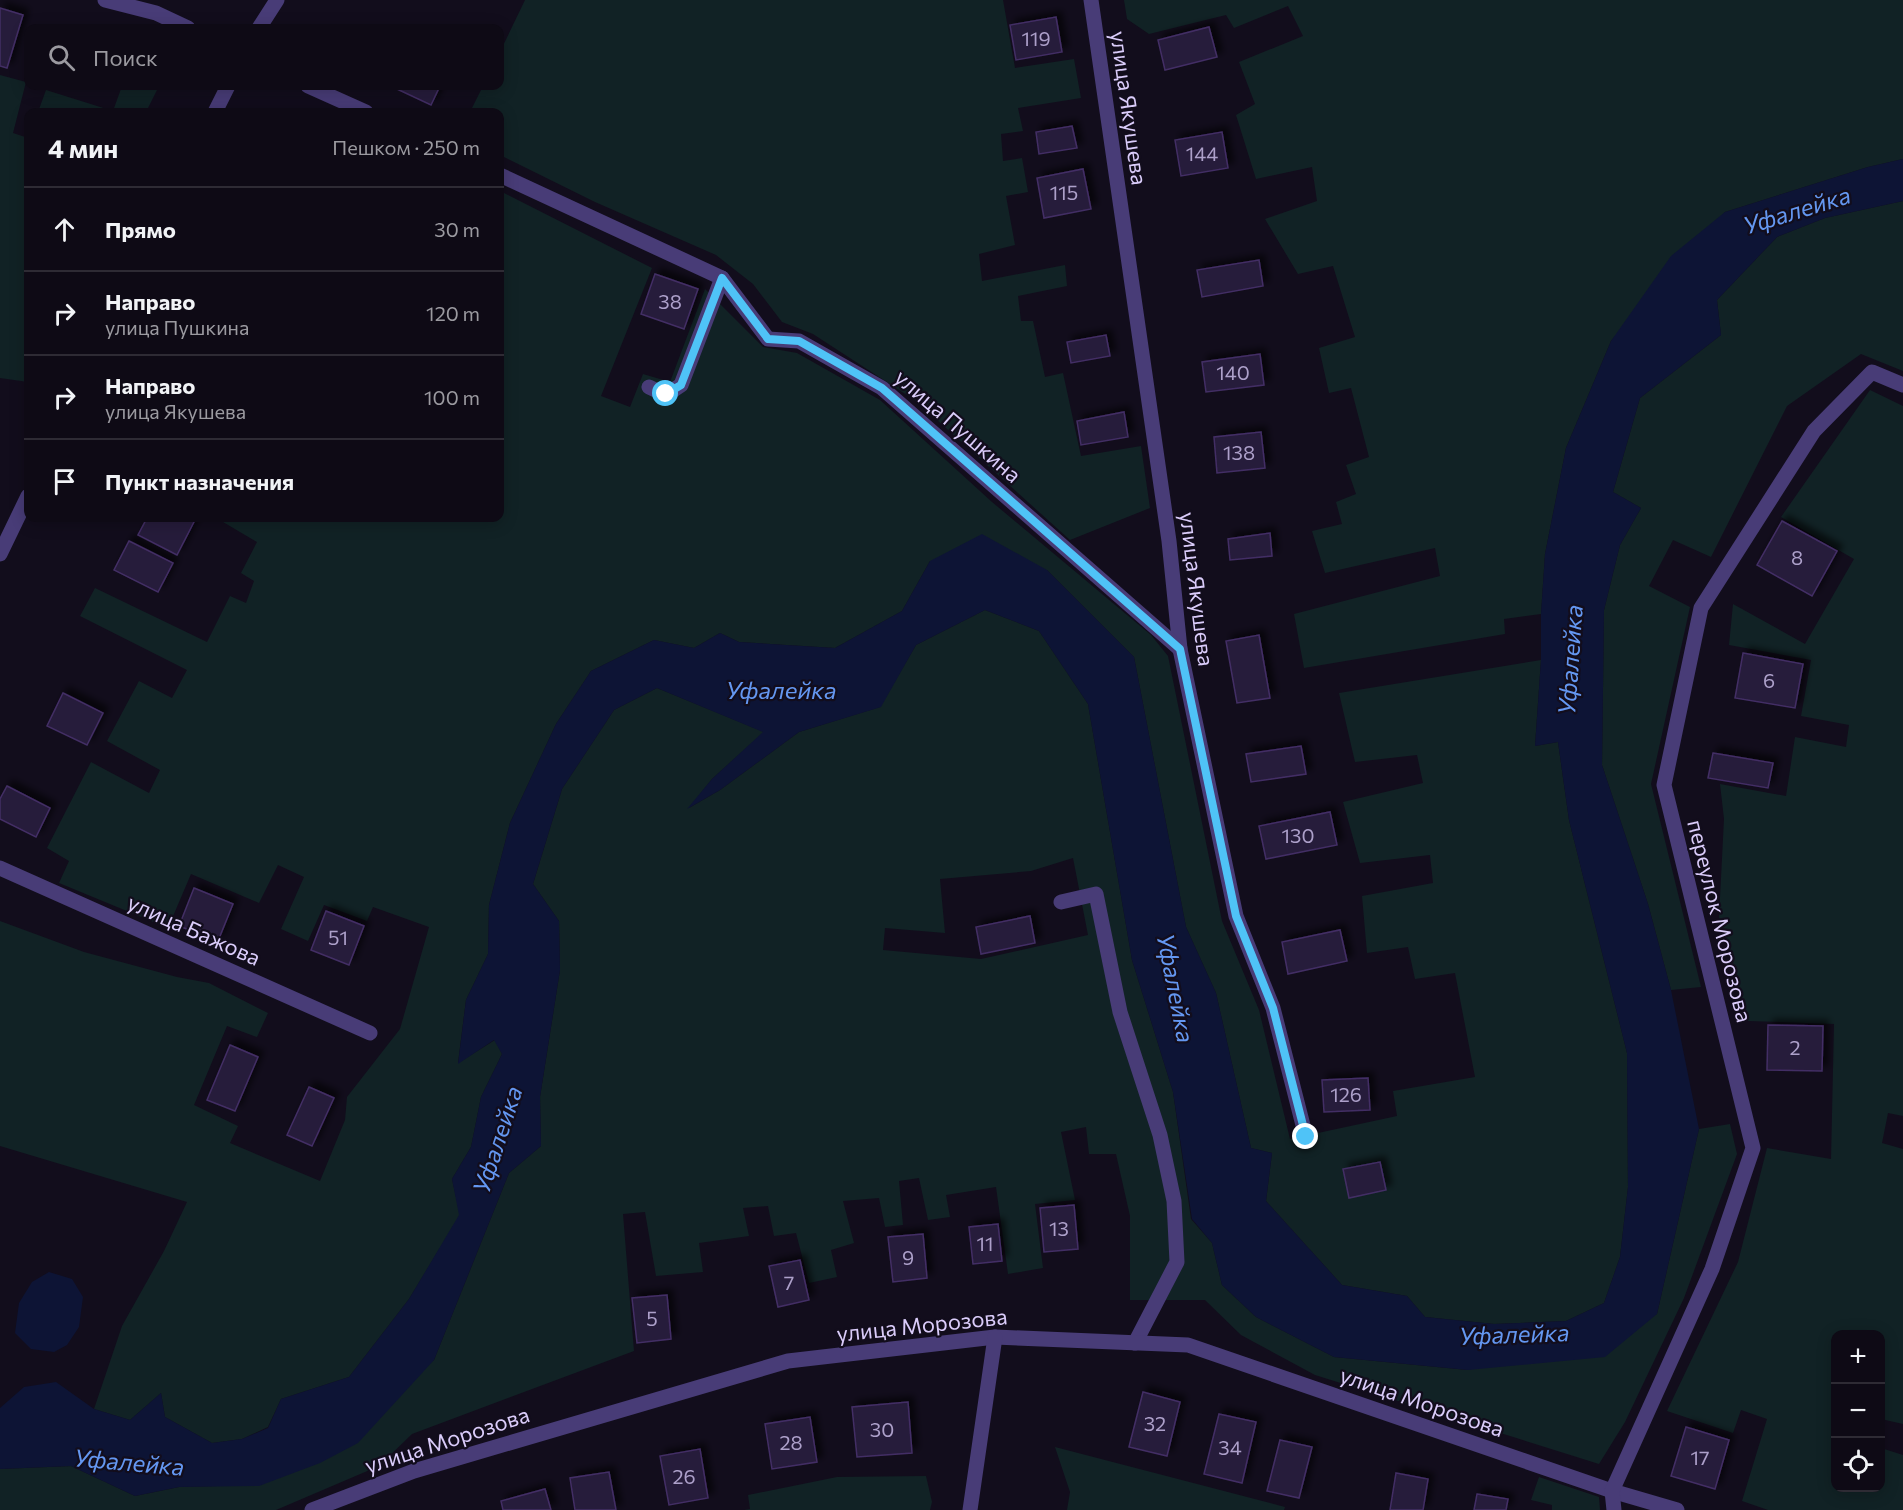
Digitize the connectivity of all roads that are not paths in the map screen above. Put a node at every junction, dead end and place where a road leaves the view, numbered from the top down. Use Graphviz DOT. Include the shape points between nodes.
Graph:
graph roads {
  1 [pos="105,0"];
  2 [pos="277,0"];
  3 [pos="1091,0"];
  4 [pos="179,24"];
  5 [pos="262,24"];
  6 [pos="226,90"];
  7 [pos="317,90"];
  8 [pos="217,108"];
  9 [pos="357,108"];
  10 [pos="504,177"];
  11 [pos="722,278"];
  12 [pos="1903,385"];
  13 [pos="649,387"];
  14 [pos="24,504"];
  15 [pos="0,554"];
  16 [pos="1180,649"];
  17 [pos="0,868"];
  18 [pos="1060,902"];
  19 [pos="370,1033"];
  20 [pos="1306,1137"];
  21 [pos="995,1337"];
  22 [pos="1135,1342"];
  23 [pos="1612,1491"];
  24 [pos="312,1510"];
  25 [pos="970,1510"];
  26 [pos="1614,1510"];
  27 [pos="1677,1510"];
  1 -- 4 [label="street" via="156,13"];
  2 -- 5 [label="street"];
  3 -- 16 [label="street, улица Якушева" via="1169,541"];
  6 -- 8 [label="street"];
  7 -- 9 [label="street"];
  10 -- 11 [label="street, улица Пушкина"];
  11 -- 13 [label="street" via="681,385 666,394"];
  11 -- 16 [label="street, улица Пушкина" via="768,339 799,341 882,388"];
  12 -- 23 [label="street, переулок Морозова" via="1872,372 1814,430 1701,608 1664,785 1753,1148 1712,1269"];
  14 -- 15 [label="street"];
  16 -- 20 [label="street, улица Якушева" via="1236,916 1273,1008"];
  17 -- 19 [label="street, улица Бажова"];
  18 -- 22 [label="street" via="1096,894 1120,1012 1160,1135 1174,1201 1177,1263"];
  21 -- 22 [label="street, улица Морозова"];
  21 -- 24 [label="street, улица Морозова" via="789,1361 414,1471"];
  21 -- 25 [label="street"];
  22 -- 23 [label="street, улица Морозова" via="1188,1345"];
  23 -- 26 [label="street"];
  23 -- 27 [label="street, улица Морозова"];
}
